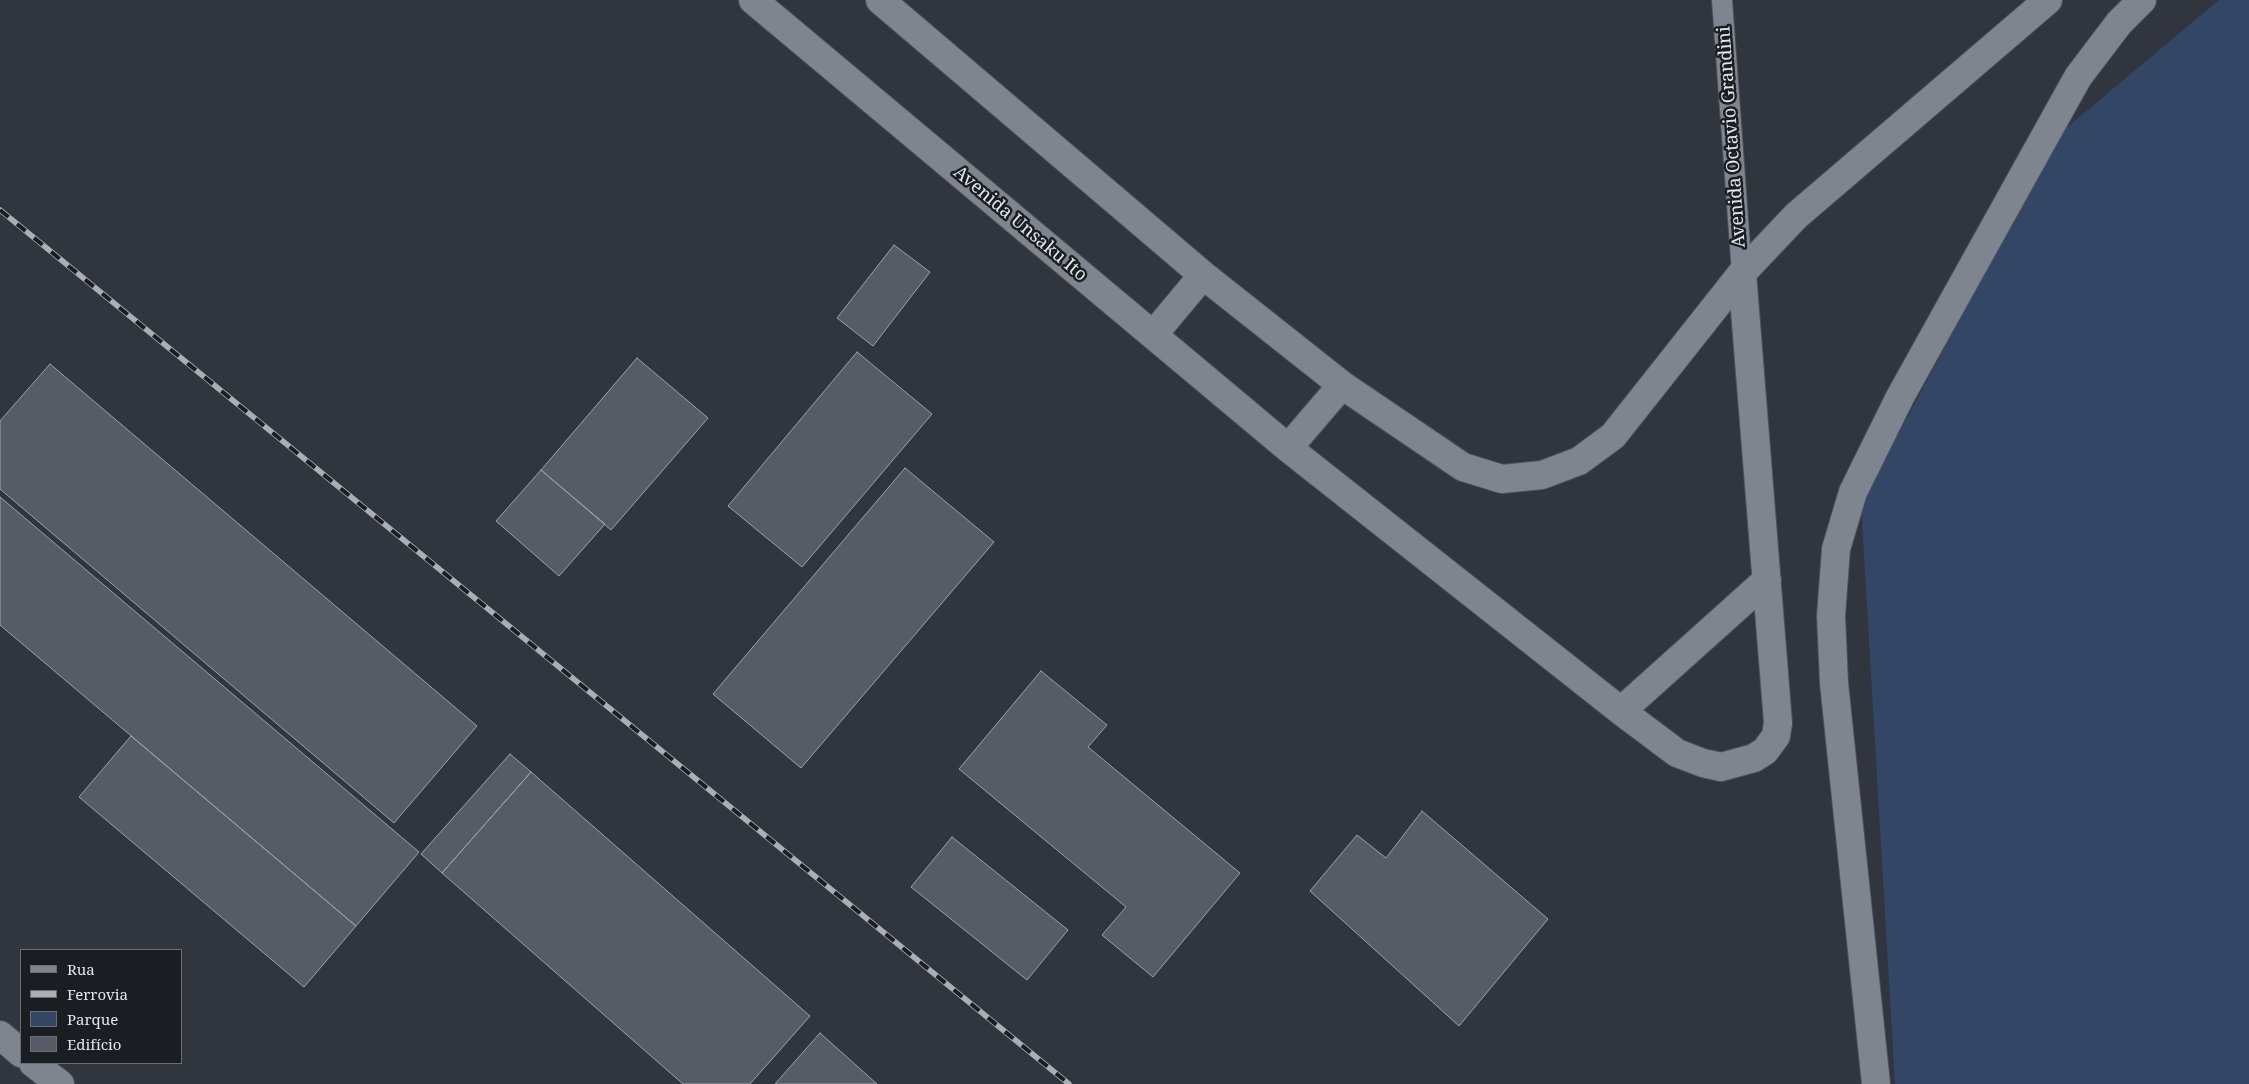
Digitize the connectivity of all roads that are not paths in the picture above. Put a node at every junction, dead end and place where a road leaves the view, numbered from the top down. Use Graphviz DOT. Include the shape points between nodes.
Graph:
graph roads {
  1 [pos="753,0"];
  2 [pos="880,0"];
  3 [pos="1722,0"];
  4 [pos="2048,0"];
  5 [pos="2142,0"];
  6 [pos="1203,274"];
  7 [pos="1742,274"];
  8 [pos="1153,335"];
  9 [pos="1342,385"];
  10 [pos="1288,448"];
  11 [pos="1767,580"];
  12 [pos="1621,711"];
  13 [pos="0,1035"];
  14 [pos="20,1052"];
  15 [pos="35,1064"];
  16 [pos="60,1084"];
  17 [pos="1876,1084"];
  1 -- 8 [label="street, Avenida Unsaku Ito"];
  2 -- 6 [label="street"];
  3 -- 7 [label="lane, Avenida Octavio Grandini"];
  4 -- 7 [label="street" via="1796,216"];
  5 -- 17 [label="street" via="2078,78 1900,397 1853,492 1836,549 1831,616 1834,683"];
  6 -- 8 [label="street"];
  6 -- 9 [label="street"];
  7 -- 9 [label="street" via="1612,436 1579,461 1542,475 1502,479 1462,467"];
  7 -- 11 [label="street, Avenida Unsaku Ito"];
  8 -- 10 [label="street, Avenida Unsaku Ito"];
  9 -- 10 [label="street"];
  10 -- 12 [label="street, Avenida Unsaku Ito"];
  11 -- 12 [label="street"];
  11 -- 12 [label="street, Avenida Unsaku Ito" via="1778,723 1776,736 1765,751 1742,762 1721,766 1703,763 1677,753"];
  13 -- 14 [label="street"];
  15 -- 16 [label="street"];
}
